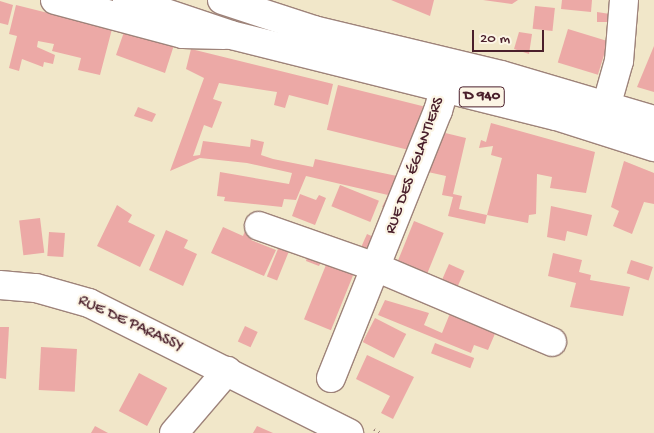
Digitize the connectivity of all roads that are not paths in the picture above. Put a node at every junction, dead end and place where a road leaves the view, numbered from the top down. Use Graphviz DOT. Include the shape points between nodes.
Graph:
graph roads {
  1 [pos="55,0"];
  2 [pos="127,0"];
  3 [pos="222,0"];
  4 [pos="624,0"];
  5 [pos="231,35"];
  6 [pos="448,76"];
  7 [pos="603,117"];
  8 [pos="654,120"];
  9 [pos="654,147"];
  10 [pos="259,226"];
  11 [pos="378,268"];
  12 [pos="0,285"];
  13 [pos="552,342"];
  14 [pos="227,371"];
  15 [pos="331,378"];
  16 [pos="174,433"];
  17 [pos="349,433"];
  1 -- 5 [label="street" via="183,34"];
  2 -- 5 [label="street, D 940"];
  3 -- 6 [label="street, D 940"];
  4 -- 7 [label="street" via="618,61"];
  5 -- 6 [label="street, D 940"];
  6 -- 7 [label="street, D 940"];
  6 -- 11 [label="street, RUE DES ÉGLANTIERS"];
  7 -- 8 [label="street, D 940"];
  7 -- 9 [label="street, D 940"];
  10 -- 11 [label="street"];
  11 -- 13 [label="street"];
  11 -- 15 [label="street, RUE DES ÉGLANTIERS"];
  12 -- 14 [label="street, RUE DE PARASSY" via="36,288 89,303"];
  14 -- 16 [label="street"];
  14 -- 17 [label="street, RUE DE PARASSY"];
}
